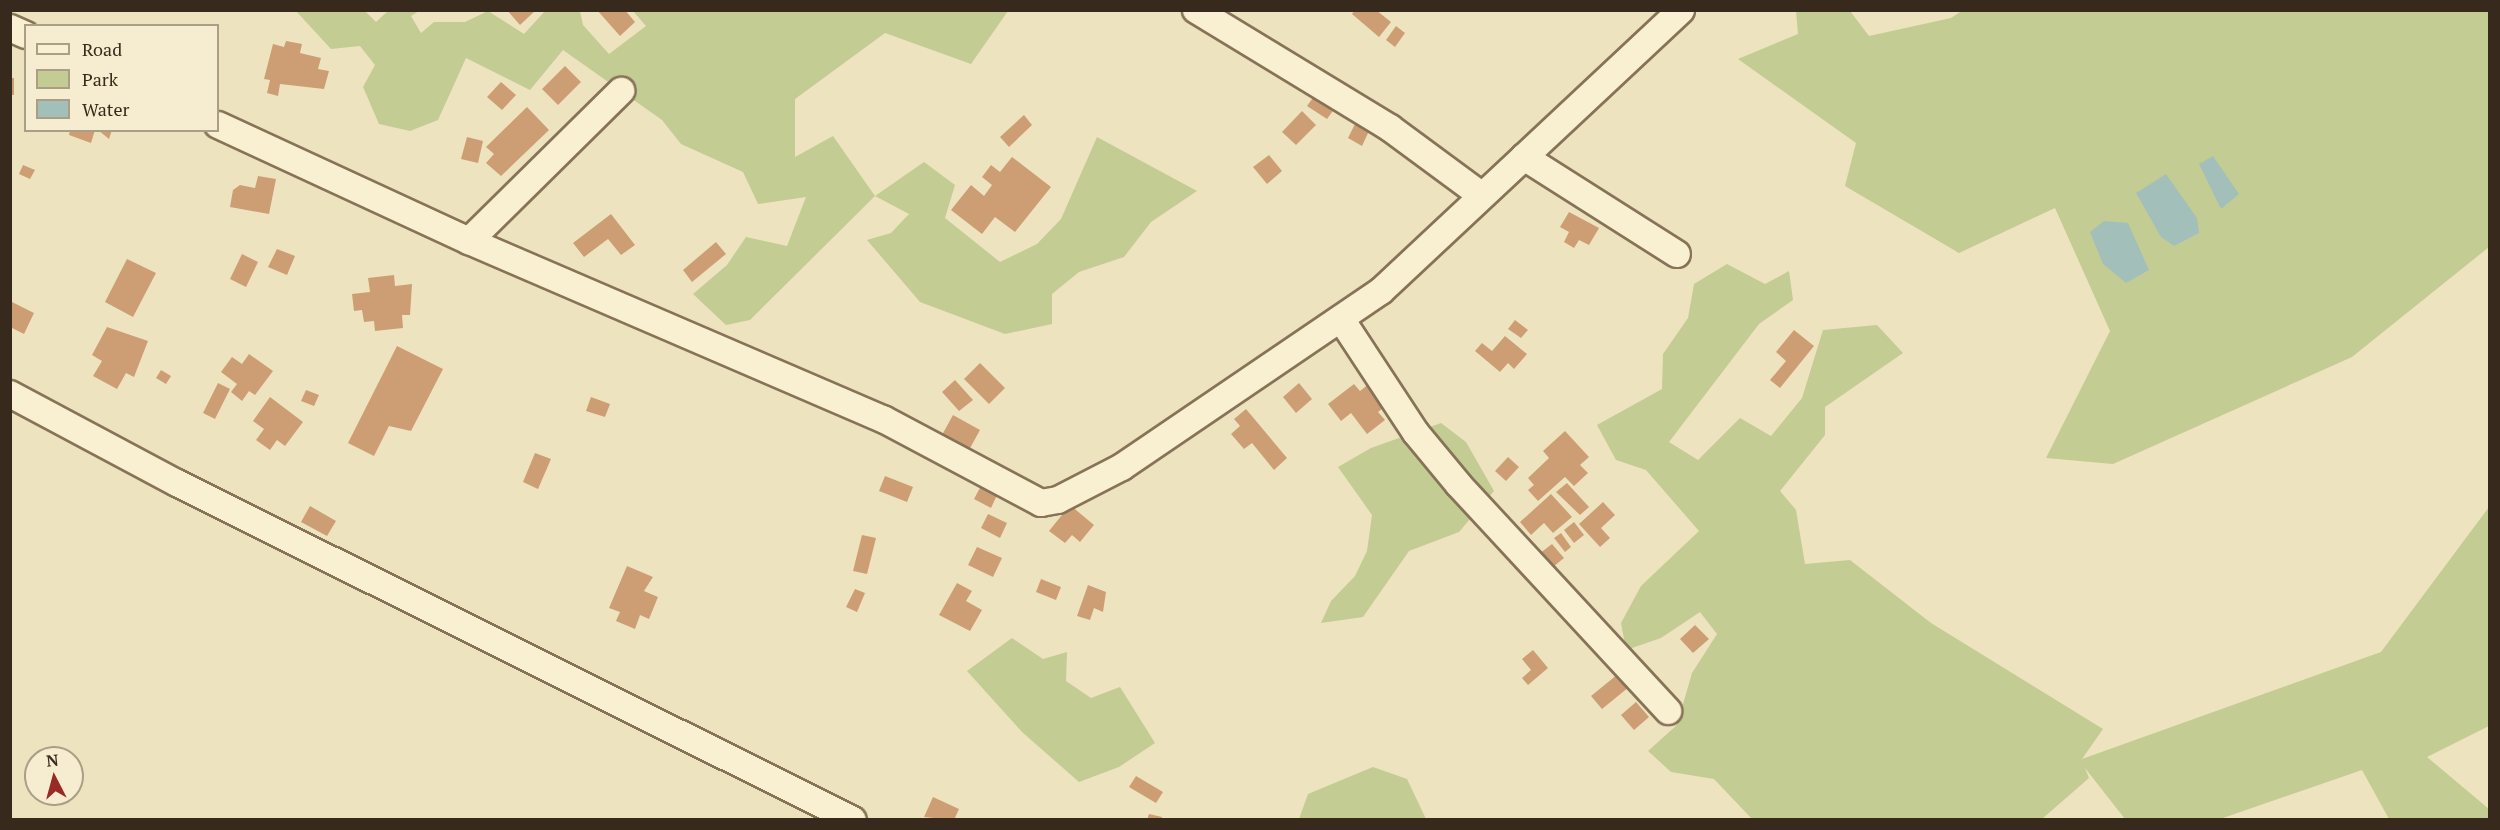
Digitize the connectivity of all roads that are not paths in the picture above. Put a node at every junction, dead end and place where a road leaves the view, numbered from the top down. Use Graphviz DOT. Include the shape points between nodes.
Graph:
graph roads {
  1 [pos="1196,10"];
  2 [pos="1681,10"];
  3 [pos="10,28"];
  4 [pos="24,34"];
  5 [pos="621,91"];
  6 [pos="219,125"];
  7 [pos="1524,157"];
  8 [pos="1480,195"];
  9 [pos="469,241"];
  10 [pos="1677,254"];
  11 [pos="1341,319"];
  12 [pos="10,394"];
  13 [pos="1668,711"];
  14 [pos="853,819"];
  1 -- 8 [label="street" via="1390,128"];
  2 -- 7 [label="street"];
  3 -- 4 [label="street"];
  5 -- 9 [label="street"];
  6 -- 9 [label="street"];
  7 -- 8 [label="street"];
  7 -- 10 [label="street"];
  8 -- 11 [label="street" via="1381,291"];
  9 -- 11 [label="street" via="883,419 1041,503 1058,500 1122,467"];
  11 -- 13 [label="street" via="1416,432 1460,485"];
  12 -- 14 [label="street" via="177,483"];
}
